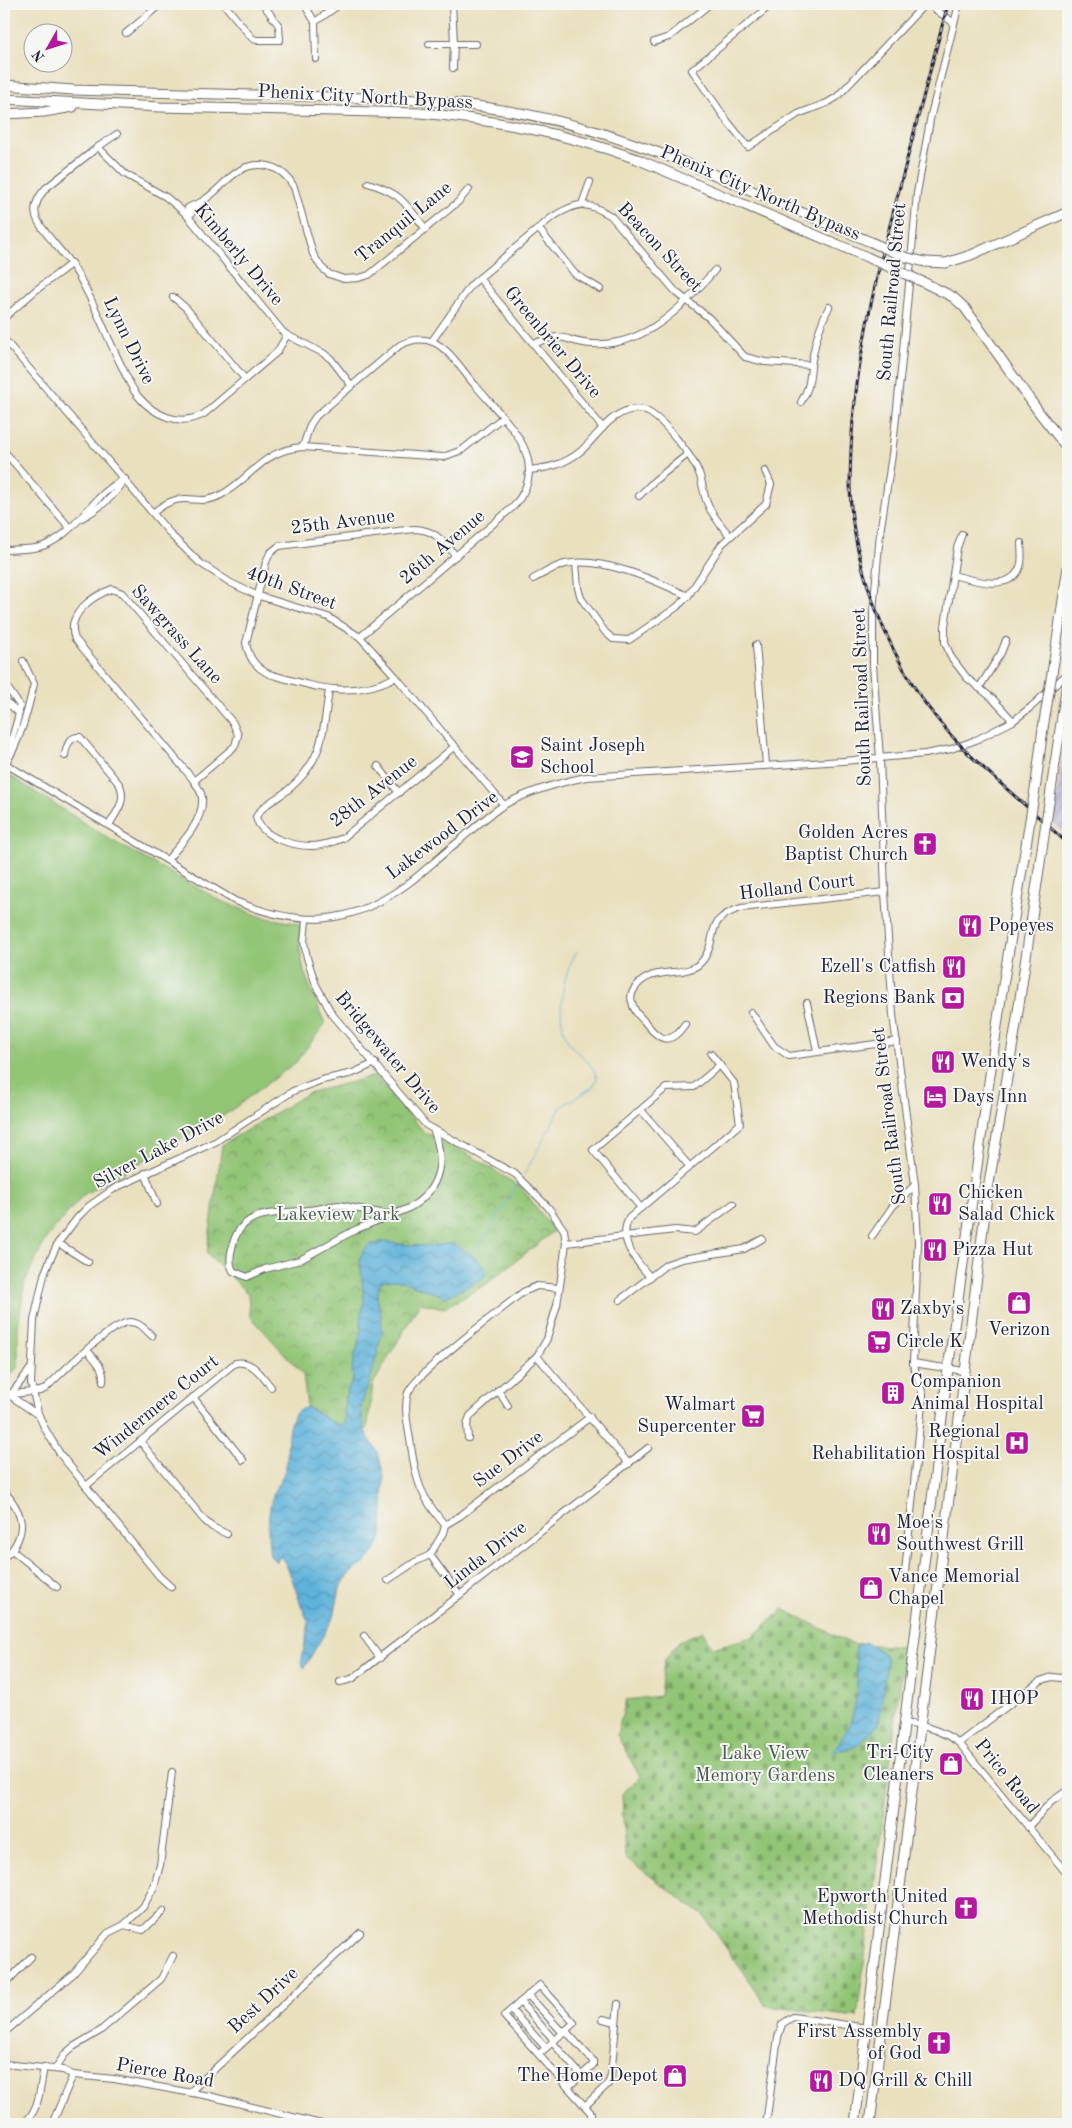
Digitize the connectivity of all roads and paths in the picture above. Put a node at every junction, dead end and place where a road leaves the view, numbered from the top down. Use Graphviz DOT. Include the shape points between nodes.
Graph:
graph roads {
  1 [pos="161,4"];
  2 [pos="224,4"];
  3 [pos="263,4"];
  4 [pos="304,4"];
  5 [pos="340,4"];
  6 [pos="452,4"];
  7 [pos="710,4"];
  8 [pos="772,4"];
  9 [pos="927,4"];
  10 [pos="959,4"];
  11 [pos="936,7"];
  12 [pos="315,22"];
  13 [pos="954,23"];
  14 [pos="126,33"];
  15 [pos="654,42"];
  16 [pos="454,43"];
  17 [pos="430,44"];
  18 [pos="476,44"];
  19 [pos="316,58"];
  20 [pos="453,68"];
  21 [pos="4,79"];
  22 [pos="4,85"];
  23 [pos="73,90"];
  24 [pos="4,99"];
  25 [pos="92,104"];
  26 [pos="4,114"];
  27 [pos="117,134"];
  28 [pos="98,146"];
  29 [pos="590,182"];
  30 [pos="368,183"];
  31 [pos="469,189"];
  32 [pos="582,204"];
  33 [pos="1068,212"];
  34 [pos="186,214"];
  35 [pos="538,228"];
  36 [pos="426,229"];
  37 [pos="72,263"];
  38 [pos="715,270"];
  39 [pos="479,278"];
  40 [pos="600,289"];
  41 [pos="173,297"];
  42 [pos="685,301"];
  43 [pos="829,307"];
  44 [pos="4,318"];
  45 [pos="287,336"];
  46 [pos="4,339"];
  47 [pos="432,341"];
  48 [pos="534,344"];
  49 [pos="811,365"];
  50 [pos="245,379"];
  51 [pos="352,386"];
  52 [pos="800,402"];
  53 [pos="503,417"];
  54 [pos="602,428"];
  55 [pos="1061,442"];
  56 [pos="303,447"];
  57 [pos="1068,449"];
  58 [pos="4,451"];
  59 [pos="688,454"];
  60 [pos="1068,458"];
  61 [pos="529,470"];
  62 [pos="765,470"];
  63 [pos="125,479"];
  64 [pos="640,496"];
  65 [pos="153,513"];
  66 [pos="69,527"];
  67 [pos="962,534"];
  68 [pos="730,536"];
  69 [pos="1021,543"];
  70 [pos="4,550"];
  71 [pos="456,556"];
  72 [pos="576,563"];
  73 [pos="1068,567"];
  74 [pos="953,575"];
  75 [pos="533,579"];
  76 [pos="256,595"];
  77 [pos="688,596"];
  78 [pos="360,637"];
  79 [pos="1006,640"];
  80 [pos="756,645"];
  81 [pos="23,661"];
  82 [pos="1068,675"];
  83 [pos="396,677"];
  84 [pos="4,683"];
  85 [pos="979,688"];
  86 [pos="329,690"];
  87 [pos="4,700"];
  88 [pos="19,713"];
  89 [pos="1013,721"];
  90 [pos="455,746"];
  91 [pos="65,756"];
  92 [pos="880,758"];
  93 [pos="5,763"];
  94 [pos="766,764"];
  95 [pos="378,766"];
  96 [pos="194,781"];
  97 [pos="399,793"];
  98 [pos="504,805"];
  99 [pos="109,825"];
  100 [pos="167,860"];
  101 [pos="885,892"];
  102 [pos="306,920"];
  103 [pos="806,1003"];
  104 [pos="751,1012"];
  105 [pos="684,1024"];
  106 [pos="897,1041"];
  107 [pos="817,1051"];
  108 [pos="711,1054"];
  109 [pos="375,1064"];
  110 [pos="720,1064"];
  111 [pos="641,1110"];
  112 [pos="432,1129"];
  113 [pos="690,1167"];
  114 [pos="145,1173"];
  115 [pos="914,1185"];
  116 [pos="157,1204"];
  117 [pos="733,1204"];
  118 [pos="641,1208"];
  119 [pos="391,1215"];
  120 [pos="626,1236"];
  121 [pos="872,1236"];
  122 [pos="762,1239"];
  123 [pos="58,1243"];
  124 [pos="566,1243"];
  125 [pos="88,1262"];
  126 [pos="650,1277"];
  127 [pos="559,1288"];
  128 [pos="620,1300"];
  129 [pos="152,1336"];
  130 [pos="87,1350"];
  131 [pos="537,1356"];
  132 [pos="913,1364"];
  133 [pos="32,1367"];
  134 [pos="948,1369"];
  135 [pos="964,1371"];
  136 [pos="103,1382"];
  137 [pos="271,1387"];
  138 [pos="498,1390"];
  139 [pos="33,1392"];
  140 [pos="12,1395"];
  141 [pos="4,1396"];
  142 [pos="193,1397"];
  143 [pos="508,1406"];
  144 [pos="40,1417"];
  145 [pos="590,1417"];
  146 [pos="468,1438"];
  147 [pos="140,1441"];
  148 [pos="648,1448"];
  149 [pos="243,1460"];
  150 [pos="629,1464"];
  151 [pos="86,1486"];
  152 [pos="4,1491"];
  153 [pos="445,1525"];
  154 [pos="228,1534"];
  155 [pos="12,1550"];
  156 [pos="430,1555"];
  157 [pos="4,1557"];
  158 [pos="905,1572"];
  159 [pos="388,1580"];
  160 [pos="57,1587"];
  161 [pos="171,1588"];
  162 [pos="460,1595"];
  163 [pos="364,1636"];
  164 [pos="380,1658"];
  165 [pos="1062,1678"];
  166 [pos="340,1682"];
  167 [pos="904,1723"];
  168 [pos="920,1725"];
  169 [pos="959,1743"];
  170 [pos="172,1772"];
  171 [pos="1068,1790"];
  172 [pos="1028,1827"];
  173 [pos="1068,1875"];
  174 [pos="163,1911"];
  175 [pos="124,1925"];
  176 [pos="360,1933"];
  177 [pos="173,1956"];
  178 [pos="31,1957"];
  179 [pos="4,1985"];
  180 [pos="528,1995"];
  181 [pos="520,2002"];
  182 [pos="618,2004"];
  183 [pos="512,2010"];
  184 [pos="603,2020"];
  185 [pos="616,2022"];
  186 [pos="867,2028"];
  187 [pos="564,2031"];
  188 [pos="4,2033"];
  189 [pos="553,2041"];
  190 [pos="546,2048"];
  191 [pos="538,2054"];
  192 [pos="4,2064"];
  193 [pos="44,2067"];
  194 [pos="55,2069"];
  195 [pos="73,2075"];
  196 [pos="581,2076"];
  197 [pos="875,2082"];
  198 [pos="568,2087"];
  199 [pos="190,2092"];
  200 [pos="585,2106"];
  201 [pos="1068,2122"];
  202 [pos="23,2124"];
  203 [pos="52,2124"];
  204 [pos="321,2124"];
  205 [pos="591,2124"];
  206 [pos="766,2124"];
  207 [pos="855,2124"];
  208 [pos="870,2124"];
  209 [pos="877,2124"];
  210 [pos="1059,2124"];
  1 -- 14 [label="street"];
  2 -- 3 [label="street" via="252,38 280,40 279,26"];
  4 -- 12 [label="street"];
  5 -- 12 [label="street"];
  6 -- 16 [label="street"];
  7 -- 15 [label="street" via="669,37"];
  8 -- 9 [label="street" via="692,70 748,147 798,114 837,97"];
  9 -- 11 [label="street"];
  10 -- 13 [label="street, South Railroad Street"];
  11 -- 13 [label="street"];
  12 -- 19 [label="street"];
  13 -- 92 [label="street, South Railroad Street" via="931,115 917,193 902,360 877,568 872,639"];
  16 -- 17 [label="street"];
  16 -- 18 [label="street"];
  16 -- 20 [label="street"];
  21 -- 23 [label="highway"];
  22 -- 23 [label="highway, Phenix City North Bypass"];
  23 -- 33 [label="highway, Phenix City North Bypass, bridge" via="428,101 530,114 655,151 905,257 925,262 946,263 971,255"];
  24 -- 25 [label="highway, Phenix City North Bypass"];
  25 -- 26 [label="highway" via="44,112"];
  25 -- 55 [label="highway, Phenix City North Bypass, bridge" via="457,116 530,127 594,144 637,159 867,257 953,297 973,318"];
  27 -- 28 [label="street, Lynn Drive"];
  28 -- 34 [label="street, Kimberly Drive" via="125,174 166,197"];
  28 -- 37 [label="street, Lynn Drive" via="46,188 36,206 36,216 41,225"];
  29 -- 32 [label="street"];
  30 -- 36 [label="street" via="394,193"];
  31 -- 36 [label="street, Tranquil Lane"];
  32 -- 35 [label="street" via="563,210"];
  32 -- 42 [label="street, Beacon Street" via="597,207 611,216"];
  34 -- 36 [label="street, Tranquil Lane" via="188,208 198,204 238,170 265,166 280,171 294,187 313,254 329,274 344,278 369,275"];
  34 -- 45 [label="street, Kimberly Drive"];
  35 -- 39 [label="street"];
  35 -- 40 [label="street" via="574,274"];
  37 -- 44 [label="street"];
  37 -- 50 [label="street, Lynn Drive" via="131,385 143,402 156,411 169,418 195,419"];
  38 -- 42 [label="street"];
  39 -- 47 [label="street"];
  39 -- 48 [label="street, Greenbrier Drive"];
  41 -- 50 [label="street" via="186,308"];
  42 -- 48 [label="street" via="651,330 622,343 590,344 555,336"];
  42 -- 49 [label="street, Beacon Street" via="709,318 745,357 765,362"];
  43 -- 49 [label="street" via="818,334"];
  45 -- 50 [label="street, Lynn Drive" via="277,352"];
  45 -- 51 [label="street, Kimberly Drive" via="331,359"];
  46 -- 63 [label="street, 40th Street"];
  47 -- 51 [label="street" via="419,339 405,343"];
  47 -- 53 [label="street" via="446,351"];
  48 -- 54 [label="street, Greenbrier Drive"];
  49 -- 52 [label="street" via="810,382"];
  51 -- 56 [label="street" via="316,416"];
  53 -- 56 [label="street" via="462,450 442,457"];
  53 -- 61 [label="street" via="523,442"];
  54 -- 59 [label="street" via="630,410 646,410"];
  54 -- 61 [label="street" via="582,450 564,463"];
  55 -- 57 [label="highway"];
  55 -- 60 [label="highway"];
  56 -- 65 [label="street" via="291,448 266,459 221,495 202,500 179,498"];
  58 -- 66 [label="street"];
  59 -- 64 [label="street" via="654,480"];
  59 -- 68 [label="street" via="699,472 714,517"];
  61 -- 71 [label="street, 26th Avenue" via="520,499"];
  62 -- 68 [label="street" via="772,484 766,504"];
  63 -- 65 [label="street, 40th Street"];
  63 -- 66 [label="street" via="115,484"];
  65 -- 76 [label="street, 40th Street" via="200,563 231,584"];
  66 -- 70 [label="street" via="42,546"];
  67 -- 74 [label="street"];
  68 -- 77 [label="street"];
  69 -- 74 [label="street" via="1021,566 1008,581 998,583"];
  71 -- 76 [label="street, 25th Avenue" via="442,539 424,529 278,546 270,553"];
  71 -- 78 [label="street, 26th Avenue"];
  72 -- 75 [label="street" via="557,567"];
  72 -- 77 [label="street" via="605,565 640,575"];
  72 -- 77 [label="street" via="580,598 613,639 629,640"];
  73 -- 134 [label="highway, bridge"];
  74 -- 85 [label="street" via="945,642 960,670"];
  76 -- 78 [label="street, 40th Street" via="328,617"];
  76 -- 86 [label="street, 25th Avenue" via="246,642 253,662 269,674"];
  78 -- 83 [label="street, 40th Street"];
  79 -- 85 [label="street"];
  80 -- 94 [label="street"];
  81 -- 93 [label="street" via="34,684 18,739"];
  82 -- 89 [label="street, Lakewood Drive"];
  82 -- 135 [label="highway, bridge" via="988,1189"];
  83 -- 86 [label="street, 25th Avenue" via="365,689"];
  83 -- 90 [label="street, 40th Street"];
  84 -- 88 [label="street" via="20,706"];
  85 -- 89 [label="street"];
  86 -- 97 [label="street, 28th Avenue" via="320,748 313,762 292,786 262,808 256,817 260,827 282,840 312,846 328,844 356,830"];
  87 -- 88 [label="street"];
  88 -- 93 [label="street"];
  89 -- 92 [label="street, Lakewood Drive" via="951,749"];
  90 -- 97 [label="street, 28th Avenue"];
  90 -- 98 [label="street, 40th Street"];
  91 -- 99 [label="street" via="71,739 80,737 120,785 122,804"];
  92 -- 94 [label="street, Lakewood Drive"];
  92 -- 101 [label="street, South Railroad Street"];
  93 -- 99 [label="street, Lakewood Drive"];
  94 -- 98 [label="street, Lakewood Drive" via="586,777 550,785"];
  95 -- 97 [label="street"];
  96 -- 96 [label="street, Sawgrass Lane" via="75,639 74,617 103,592 112,589 122,593 233,723 238,735 236,746"];
  96 -- 100 [label="street, Sawgrass Lane" via="203,797 200,813 185,839"];
  98 -- 102 [label="street, Lakewood Drive" via="407,884 376,904 340,917"];
  99 -- 100 [label="street, Lakewood Drive"];
  100 -- 102 [label="street, Lakewood Drive" via="235,901 261,912"];
  101 -- 105 [label="street, Holland Court" via="741,908 722,916 715,924 700,963 680,971 649,975 632,992 633,1008 656,1036 671,1037"];
  101 -- 106 [label="street, South Railroad Street"];
  102 -- 109 [label="street, Bridgewater Drive" via="304,942 323,1002"];
  103 -- 107 [label="street"];
  104 -- 107 [label="street" via="782,1053 788,1056"];
  106 -- 107 [label="street"];
  106 -- 115 [label="street, South Railroad Street"];
  108 -- 110 [label="street"];
  109 -- 112 [label="street, Bridgewater Drive"];
  109 -- 114 [label="street, Silver Lake Drive" via="353,1074 315,1082 293,1091 215,1142"];
  110 -- 111 [label="street" via="694,1087 666,1088"];
  110 -- 113 [label="street" via="736,1088 740,1124"];
  111 -- 113 [label="street"];
  111 -- 118 [label="street" via="593,1150"];
  112 -- 119 [label="street" via="438,1142 438,1176 420,1201"];
  112 -- 124 [label="street, Bridgewater Drive" via="515,1174 548,1208 564,1230"];
  113 -- 118 [label="street"];
  114 -- 116 [label="street"];
  114 -- 123 [label="street, Silver Lake Drive" via="95,1201"];
  115 -- 121 [label="street" via="893,1206"];
  115 -- 132 [label="street, South Railroad Street" via="918,1243"];
  117 -- 120 [label="street" via="695,1232 675,1230"];
  118 -- 120 [label="street" via="626,1223"];
  119 -- 119 [label="street" via="339,1205 262,1215 248,1221 234,1236 230,1267 237,1274 252,1277 265,1269 300,1260 355,1230"];
  120 -- 124 [label="street"];
  120 -- 126 [label="street" via="635,1260"];
  122 -- 126 [label="street" via="744,1249 667,1264"];
  123 -- 125 [label="street"];
  123 -- 133 [label="street, Silver Lake Drive" via="36,1305"];
  124 -- 127 [label="street"];
  126 -- 128 [label="street"];
  127 -- 131 [label="street" via="550,1332"];
  127 -- 153 [label="street" via="537,1286 523,1292 426,1372 408,1395 407,1416 416,1478 427,1502"];
  129 -- 130 [label="street" via="141,1326 124,1322"];
  130 -- 136 [label="street" via="102,1369"];
  130 -- 139 [label="street" via="45,1389"];
  131 -- 138 [label="street"];
  131 -- 145 [label="street"];
  132 -- 134 [label="street"];
  132 -- 158 [label="street, South Railroad Street" via="924,1395"];
  133 -- 139 [label="street, Silver Lake Drive"];
  133 -- 140 [label="street"];
  134 -- 135 [label="street"];
  134 -- 167 [label="highway"];
  135 -- 168 [label="highway"];
  137 -- 142 [label="street, Windermere Court" via="251,1365 241,1362 226,1369"];
  138 -- 143 [label="street"];
  138 -- 146 [label="street" via="470,1416"];
  139 -- 140 [label="street"];
  139 -- 144 [label="street, Silver Lake Drive"];
  140 -- 141 [label="street"];
  140 -- 144 [label="street, Silver Lake Drive"];
  142 -- 147 [label="street, Windermere Court"];
  142 -- 149 [label="street"];
  144 -- 151 [label="street, Silver Lake Drive" via="60,1454"];
  145 -- 150 [label="street"];
  145 -- 153 [label="street, Sue Drive"];
  147 -- 151 [label="street, Windermere Court"];
  147 -- 154 [label="street" via="204,1520"];
  148 -- 150 [label="street, Linda Drive"];
  150 -- 162 [label="street, Linda Drive"];
  151 -- 161 [label="street, Silver Lake Drive"];
  152 -- 155 [label="street" via="21,1519 17,1542"];
  153 -- 156 [label="street"];
  155 -- 157 [label="street"];
  155 -- 160 [label="street"];
  156 -- 159 [label="street"];
  156 -- 162 [label="street"];
  162 -- 164 [label="street, Linda Drive"];
  163 -- 164 [label="street"];
  164 -- 166 [label="street, Linda Drive" via="352,1679"];
  165 -- 169 [label="street" via="1040,1681"];
  167 -- 168 [label="street, Price Road"];
  167 -- 186 [label="highway"];
  168 -- 169 [label="street, Price Road" via="944,1732"];
  168 -- 197 [label="highway"];
  169 -- 172 [label="street, Price Road"];
  170 -- 175 [label="street" via="160,1865 154,1887 143,1907"];
  171 -- 172 [label="street" via="1051,1802"];
  172 -- 173 [label="street, Price Road"];
  174 -- 175 [label="street" via="143,1930"];
  175 -- 188 [label="street" via="108,1933 80,1967"];
  176 -- 199 [label="street, Best Drive"];
  177 -- 194 [label="street" via="161,1979 100,2031 73,2047"];
  178 -- 179 [label="street"];
  180 -- 181 [label="street"];
  180 -- 187 [label="street"];
  180 -- 187 [label="street" via="540,1985 574,2023"];
  181 -- 183 [label="street"];
  181 -- 189 [label="street"];
  182 -- 185 [label="street"];
  183 -- 190 [label="street"];
  183 -- 191 [label="street" via="504,2016"];
  184 -- 185 [label="street"];
  185 -- 200 [label="street" via="612,2076"];
  186 -- 206 [label="street" via="793,2017 782,2024"];
  186 -- 207 [label="highway"];
  187 -- 189 [label="street"];
  187 -- 196 [label="street" via="593,2061"];
  189 -- 190 [label="street"];
  189 -- 196 [label="street"];
  190 -- 191 [label="street"];
  191 -- 198 [label="street"];
  192 -- 193 [label="street, Pierce Road"];
  193 -- 194 [label="street, Pierce Road"];
  193 -- 202 [label="street" via="34,2112"];
  194 -- 195 [label="street, Pierce Road"];
  195 -- 199 [label="street, Pierce Road"];
  195 -- 203 [label="street"];
  196 -- 198 [label="street"];
  197 -- 208 [label="highway"];
  197 -- 209 [label="highway"];
  198 -- 200 [label="street"];
  199 -- 204 [label="street, Pierce Road"];
  200 -- 205 [label="street" via="591,2114"];
  201 -- 210 [label="street"];
}
